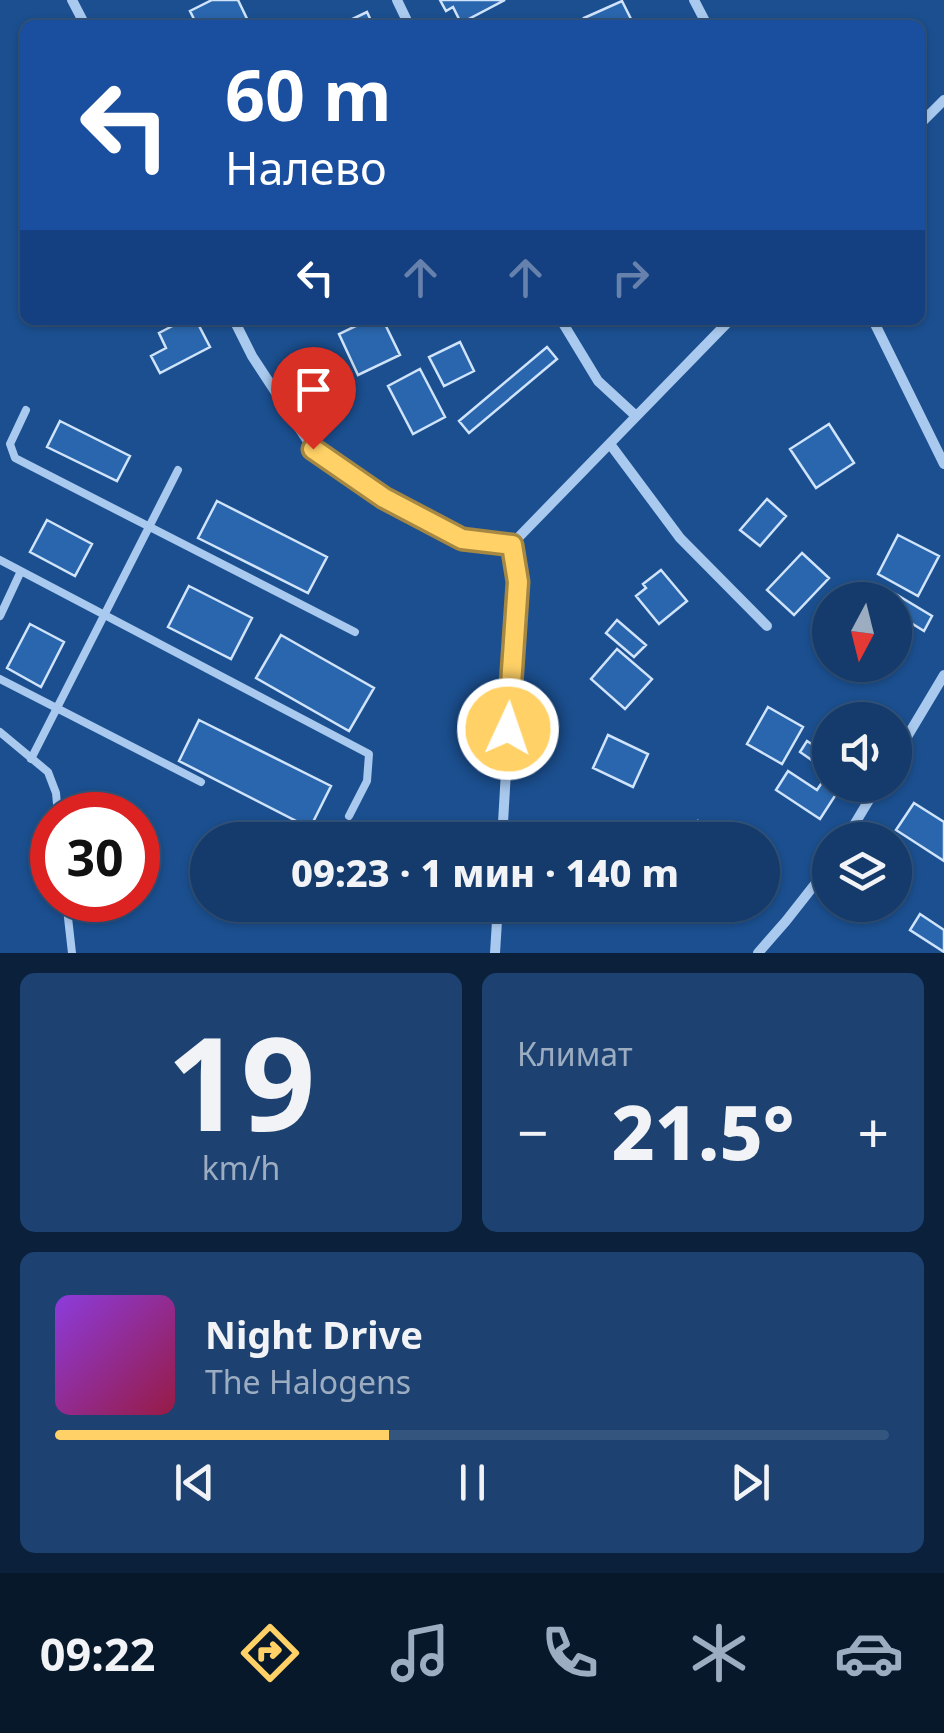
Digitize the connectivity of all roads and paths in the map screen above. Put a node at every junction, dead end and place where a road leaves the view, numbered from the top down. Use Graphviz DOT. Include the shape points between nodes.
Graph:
graph roads {
  1 [pos="944,100"];
  2 [pos="925,119"];
  3 [pos="236,325"];
  4 [pos="564,325"];
  5 [pos="725,325"];
  6 [pos="875,325"];
  7 [pos="26,410"];
  8 [pos="636,416"];
  9 [pos="610,444"];
  10 [pos="944,464"];
  11 [pos="178,470"];
  12 [pos="149,526"];
  13 [pos="512,545"];
  14 [pos="0,560"];
  15 [pos="21,571"];
  16 [pos="104,615"];
  17 [pos="0,616"];
  18 [pos="767,626"];
  19 [pos="356,632"];
  20 [pos="944,675"];
  21 [pos="0,679"];
  22 [pos="56,708"];
  23 [pos="912,729"];
  24 [pos="0,732"];
  25 [pos="31,759"];
  26 [pos="201,782"];
  27 [pos="56,792"];
  28 [pos="349,816"];
  29 [pos="503,822"];
  30 [pos="812,888"];
  31 [pos="68,922"];
  32 [pos="497,922"];
  33 [pos="72,953"];
  34 [pos="495,953"];
  35 [pos="758,953"];
  1 -- 2 [label="street"];
  3 -- 13 [label="street" via="313,449 384,498 462,539"];
  4 -- 8 [label="street" via="598,381"];
  5 -- 8 [label="street"];
  6 -- 10 [label="street"];
  7 -- 12 [label="lane" via="10,444 14,458"];
  8 -- 9 [label="street"];
  9 -- 13 [label="street"];
  9 -- 18 [label="street" via="680,538"];
  11 -- 12 [label="lane"];
  12 -- 16 [label="lane"];
  12 -- 19 [label="lane"];
  13 -- 29 [label="street" via="518,582"];
  14 -- 15 [label="lane"];
  15 -- 16 [label="lane"];
  15 -- 17 [label="lane"];
  16 -- 22 [label="lane"];
  16 -- 28 [label="lane" via="368,754 366,781"];
  20 -- 23 [label="street"];
  21 -- 22 [label="lane"];
  22 -- 25 [label="lane"];
  22 -- 26 [label="lane"];
  24 -- 25 [label="lane"];
  25 -- 27 [label="lane" via="48,772"];
  30 -- 35 [label="street"];
  31 -- 33 [label="lane"];
  32 -- 34 [label="street"];
}
